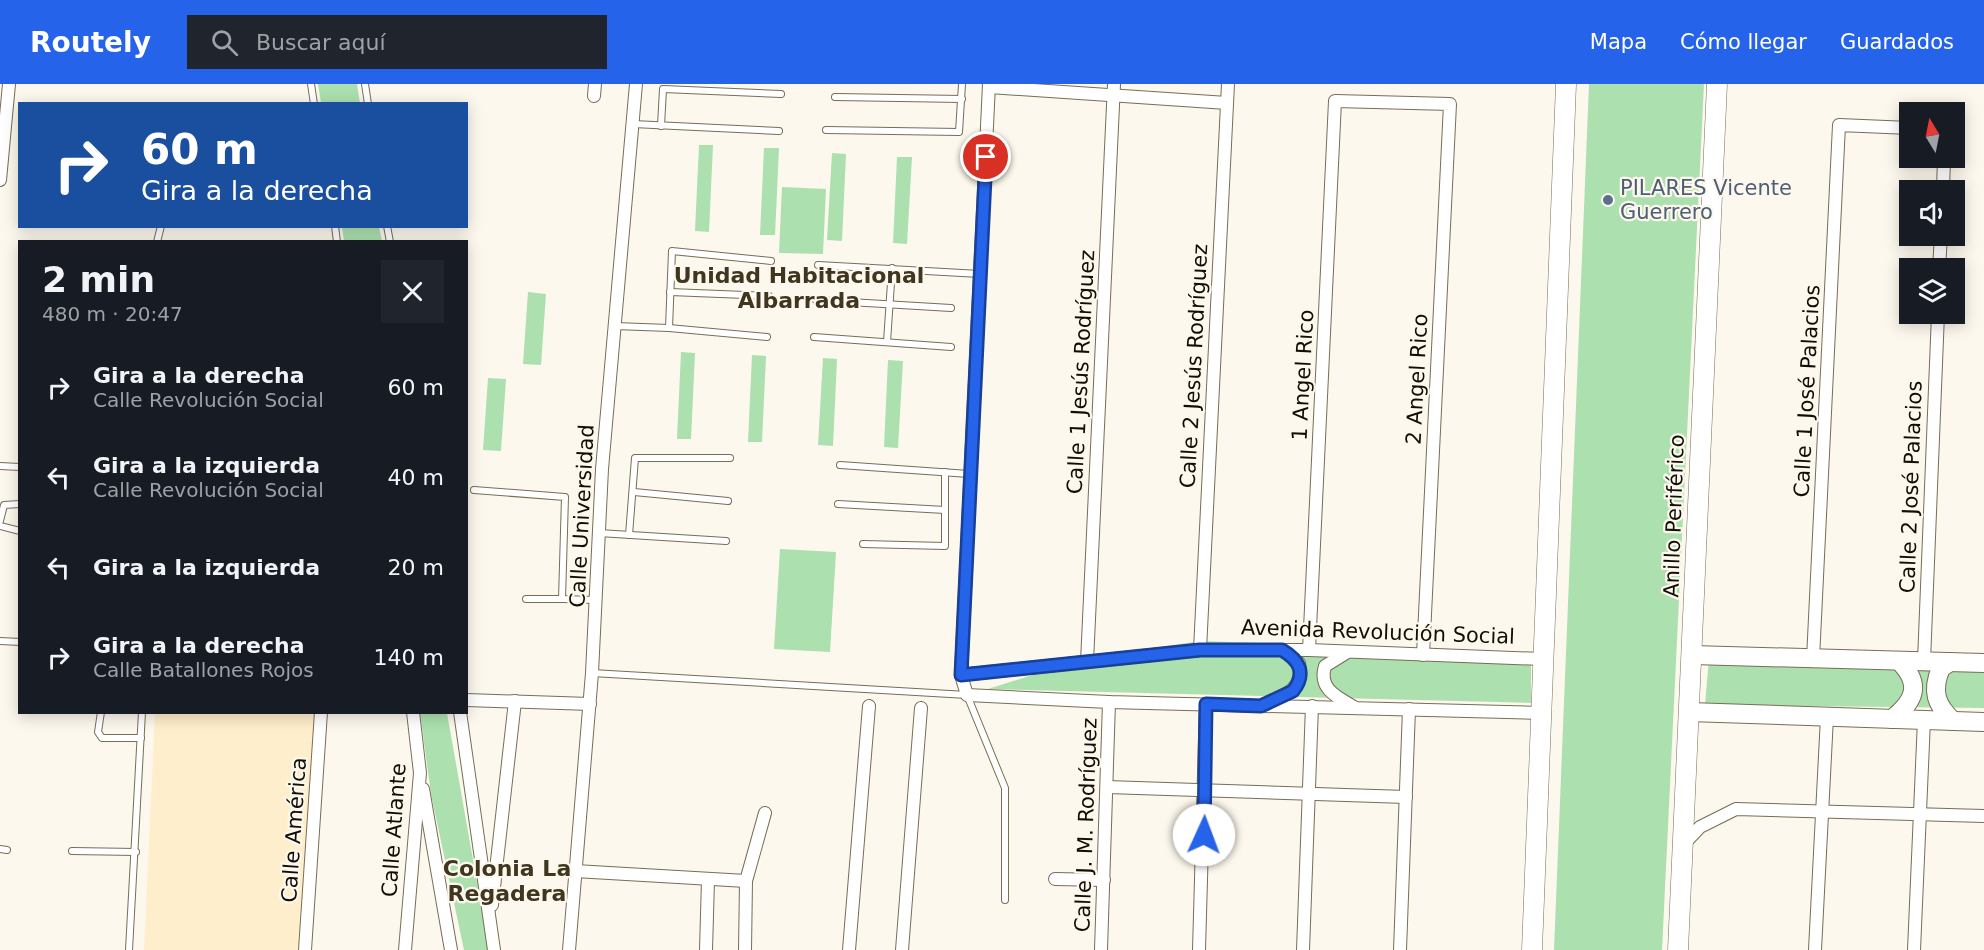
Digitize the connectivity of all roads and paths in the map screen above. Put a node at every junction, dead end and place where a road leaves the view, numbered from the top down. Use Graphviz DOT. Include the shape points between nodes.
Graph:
graph roads {
  1 [pos="9,84"];
  2 [pos="311,84"];
  3 [pos="365,84"];
  4 [pos="636,84"];
  5 [pos="738,84"];
  6 [pos="962,84"];
  7 [pos="1228,84"];
  8 [pos="1566,84"];
  9 [pos="1717,84"];
  10 [pos="989,86"];
  11 [pos="1114,89"];
  12 [pos="738,92"];
  13 [pos="781,94"];
  14 [pos="835,96"];
  15 [pos="962,99"];
  16 [pos="1335,101"];
  17 [pos="314,102"];
  18 [pos="368,102"];
  19 [pos="1227,102"];
  20 [pos="632,124"];
  21 [pos="662,126"];
  22 [pos="1899,128"];
  23 [pos="826,130"];
  24 [pos="779,131"];
  25 [pos="0,180"];
  26 [pos="771,261"];
  27 [pos="818,265"];
  28 [pos="892,268"];
  29 [pos="981,274"];
  30 [pos="670,292"];
  31 [pos="769,296"];
  32 [pos="816,300"];
  33 [pos="890,304"];
  34 [pos="951,308"];
  35 [pos="1938,324"];
  36 [pos="615,326"];
  37 [pos="669,328"];
  38 [pos="767,337"];
  39 [pos="814,337"];
  40 [pos="887,342"];
  41 [pos="951,347"];
  42 [pos="730,458"];
  43 [pos="840,465"];
  44 [pos="0,466"];
  45 [pos="18,467"];
  46 [pos="945,472"];
  47 [pos="969,474"];
  48 [pos="474,490"];
  49 [pos="634,492"];
  50 [pos="728,501"];
  51 [pos="18,504"];
  52 [pos="838,504"];
  53 [pos="945,510"];
  54 [pos="0,521"];
  55 [pos="0,526"];
  56 [pos="18,530"];
  57 [pos="599,533"];
  58 [pos="629,535"];
  59 [pos="726,541"];
  60 [pos="862,544"];
  61 [pos="526,599"];
  62 [pos="562,599"];
  63 [pos="596,600"];
  64 [pos="0,641"];
  65 [pos="18,642"];
  66 [pos="1200,650"];
  67 [pos="1282,650"];
  68 [pos="1310,650"];
  69 [pos="1347,652"];
  70 [pos="1423,655"];
  71 [pos="1692,655"];
  72 [pos="1542,659"];
  73 [pos="1814,659"];
  74 [pos="1899,661"];
  75 [pos="1924,661"];
  76 [pos="1087,662"];
  77 [pos="1950,662"];
  78 [pos="1984,663"];
  79 [pos="592,673"];
  80 [pos="961,675"];
  81 [pos="967,695"];
  82 [pos="468,700"];
  83 [pos="515,701"];
  84 [pos="1109,702"];
  85 [pos="590,704"];
  86 [pos="1206,704"];
  87 [pos="869,706"];
  88 [pos="1261,706"];
  89 [pos="1312,706"];
  90 [pos="921,708"];
  91 [pos="1356,708"];
  92 [pos="1409,709"];
  93 [pos="1689,712"];
  94 [pos="1541,713"];
  95 [pos="101,714"];
  96 [pos="142,714"];
  97 [pos="321,714"];
  98 [pos="413,714"];
  99 [pos="460,714"];
  100 [pos="1827,717"];
  101 [pos="1892,719"];
  102 [pos="1924,720"];
  103 [pos="1953,721"];
  104 [pos="1984,722"];
  105 [pos="141,738"];
  106 [pos="420,773"];
  107 [pos="1107,787"];
  108 [pos="1206,789"];
  109 [pos="1310,793"];
  110 [pos="1406,797"];
  111 [pos="1821,810"];
  112 [pos="765,813"];
  113 [pos="1919,814"];
  114 [pos="1984,816"];
  115 [pos="1683,845"];
  116 [pos="72,851"];
  117 [pos="136,852"];
  118 [pos="575,871"];
  119 [pos="1055,879"];
  120 [pos="708,880"];
  121 [pos="1104,880"];
  122 [pos="746,881"];
  123 [pos="1005,900"];
  124 [pos="489,924"];
  125 [pos="129,950"];
  126 [pos="305,950"];
  127 [pos="405,950"];
  128 [pos="451,950"];
  129 [pos="494,950"];
  130 [pos="569,950"];
  131 [pos="706,950"];
  132 [pos="745,950"];
  133 [pos="849,950"];
  134 [pos="902,950"];
  135 [pos="1101,950"];
  136 [pos="1199,950"];
  137 [pos="1303,950"];
  138 [pos="1400,950"];
  139 [pos="1532,950"];
  140 [pos="1678,950"];
  141 [pos="1815,950"];
  142 [pos="1914,950"];
  1 -- 25 [label="street"];
  2 -- 17 [label="lane"];
  3 -- 18 [label="lane"];
  4 -- 20 [label="street, Calle Universidad"];
  5 -- 12 [label="lane"];
  6 -- 15 [label="lane"];
  7 -- 19 [label="street, Calle 2 Jesús Rodríguez"];
  8 -- 72 [label="main road"];
  9 -- 71 [label="main road, Anillo Periférico"];
  10 -- 11 [label="street"];
  10 -- 29 [label="street"];
  11 -- 19 [label="street"];
  11 -- 76 [label="street, Calle 1 Jesús Rodríguez"];
  12 -- 13 [label="lane"];
  12 -- 21 [label="lane" via="663,89"];
  14 -- 15 [label="lane"];
  15 -- 23 [label="lane" via="960,132"];
  16 -- 68 [label="street, 1 Angel Rico"];
  16 -- 70 [label="street, 2 Angel Rico" via="1450,104"];
  19 -- 66 [label="street, Calle 2 Jesús Rodríguez"];
  20 -- 21 [label="lane"];
  20 -- 36 [label="street, Calle Universidad"];
  21 -- 24 [label="lane"];
  22 -- 73 [label="street, Calle 1 José Palacios" via="1839,125"];
  26 -- 30 [label="lane" via="672,251"];
  27 -- 28 [label="lane"];
  28 -- 29 [label="lane"];
  28 -- 33 [label="lane"];
  29 -- 47 [label="street"];
  30 -- 31 [label="lane"];
  30 -- 37 [label="lane"];
  32 -- 33 [label="lane"];
  33 -- 34 [label="lane"];
  33 -- 40 [label="lane"];
  35 -- 75 [label="street, Calle 2 José Palacios"];
  36 -- 37 [label="lane"];
  36 -- 57 [label="street, Calle Universidad"];
  37 -- 38 [label="lane"];
  39 -- 40 [label="lane"];
  40 -- 41 [label="lane"];
  42 -- 49 [label="lane" via="635,458"];
  43 -- 46 [label="lane"];
  44 -- 45 [label="lane"];
  46 -- 47 [label="lane"];
  46 -- 53 [label="lane"];
  47 -- 80 [label="street"];
  48 -- 62 [label="lane" via="565,496"];
  49 -- 50 [label="lane"];
  49 -- 58 [label="lane"];
  51 -- 54 [label="lane" via="4,506"];
  52 -- 53 [label="lane"];
  53 -- 60 [label="lane" via="945,546"];
  55 -- 56 [label="lane"];
  57 -- 58 [label="lane"];
  57 -- 63 [label="street, Calle Universidad"];
  58 -- 59 [label="lane"];
  61 -- 62 [label="lane"];
  62 -- 63 [label="lane"];
  63 -- 79 [label="street, Calle Universidad"];
  64 -- 65 [label="lane"];
  66 -- 67 [label="street, Avenida Revolución Social"];
  66 -- 76 [label="street, Avenida Revolución Social"];
  67 -- 68 [label="street, Avenida Revolución Social"];
  67 -- 88 [label="street" via="1299,663 1299,684 1293,691"];
  68 -- 69 [label="street, Avenida Revolución Social"];
  69 -- 70 [label="street, Avenida Revolución Social"];
  69 -- 91 [label="street" via="1325,666 1324,685"];
  70 -- 72 [label="street, Avenida Revolución Social"];
  71 -- 73 [label="street"];
  71 -- 93 [label="main road, Anillo Periférico"];
  72 -- 94 [label="main road"];
  73 -- 74 [label="street"];
  74 -- 75 [label="street"];
  74 -- 101 [label="street" via="1912,679 1913,691 1907,708"];
  75 -- 77 [label="street"];
  76 -- 80 [label="street, Avenida Revolución Social"];
  77 -- 78 [label="street"];
  77 -- 103 [label="street" via="1936,678 1936,699"];
  79 -- 81 [label="lane"];
  79 -- 85 [label="street, Calle Universidad"];
  80 -- 81 [label="street"];
  81 -- 84 [label="street"];
  81 -- 123 [label="lane" via="1005,788"];
  82 -- 83 [label="street"];
  83 -- 85 [label="street"];
  83 -- 124 [label="street"];
  84 -- 86 [label="street"];
  84 -- 107 [label="street, Calle J. M. Rodríguez"];
  85 -- 118 [label="street, Calle Universidad"];
  86 -- 88 [label="street"];
  86 -- 108 [label="street"];
  87 -- 133 [label="street"];
  88 -- 89 [label="street"];
  89 -- 91 [label="street"];
  89 -- 109 [label="street"];
  90 -- 134 [label="street"];
  91 -- 92 [label="street"];
  92 -- 94 [label="street"];
  92 -- 110 [label="street"];
  93 -- 100 [label="street"];
  93 -- 115 [label="main road, Anillo Periférico"];
  94 -- 139 [label="main road"];
  95 -- 105 [label="lane" via="98,732 102,738"];
  96 -- 105 [label="lane"];
  97 -- 126 [label="street, Calle América"];
  98 -- 106 [label="street, Calle Atlante"];
  99 -- 124 [label="street"];
  100 -- 101 [label="street"];
  100 -- 111 [label="street"];
  101 -- 102 [label="street"];
  102 -- 103 [label="street"];
  102 -- 113 [label="street"];
  103 -- 104 [label="street"];
  105 -- 117 [label="lane"];
  106 -- 127 [label="street, Calle Atlante"];
  106 -- 128 [label="street"];
  107 -- 108 [label="street"];
  107 -- 121 [label="street, Calle J. M. Rodríguez"];
  108 -- 109 [label="street"];
  108 -- 136 [label="street"];
  109 -- 110 [label="street"];
  109 -- 137 [label="street"];
  110 -- 138 [label="street"];
  111 -- 113 [label="street"];
  111 -- 115 [label="street" via="1736,808 1700,827"];
  111 -- 141 [label="street"];
  112 -- 122 [label="street"];
  113 -- 114 [label="street"];
  113 -- 142 [label="street"];
  115 -- 140 [label="main road, Anillo Periférico"];
  116 -- 117 [label="lane"];
  117 -- 125 [label="lane"];
  118 -- 120 [label="street"];
  118 -- 130 [label="street, Calle Universidad"];
  119 -- 121 [label="street"];
  120 -- 122 [label="street"];
  120 -- 131 [label="street"];
  121 -- 135 [label="street, Calle J. M. Rodríguez"];
  122 -- 132 [label="street"];
  124 -- 129 [label="street"];
}
